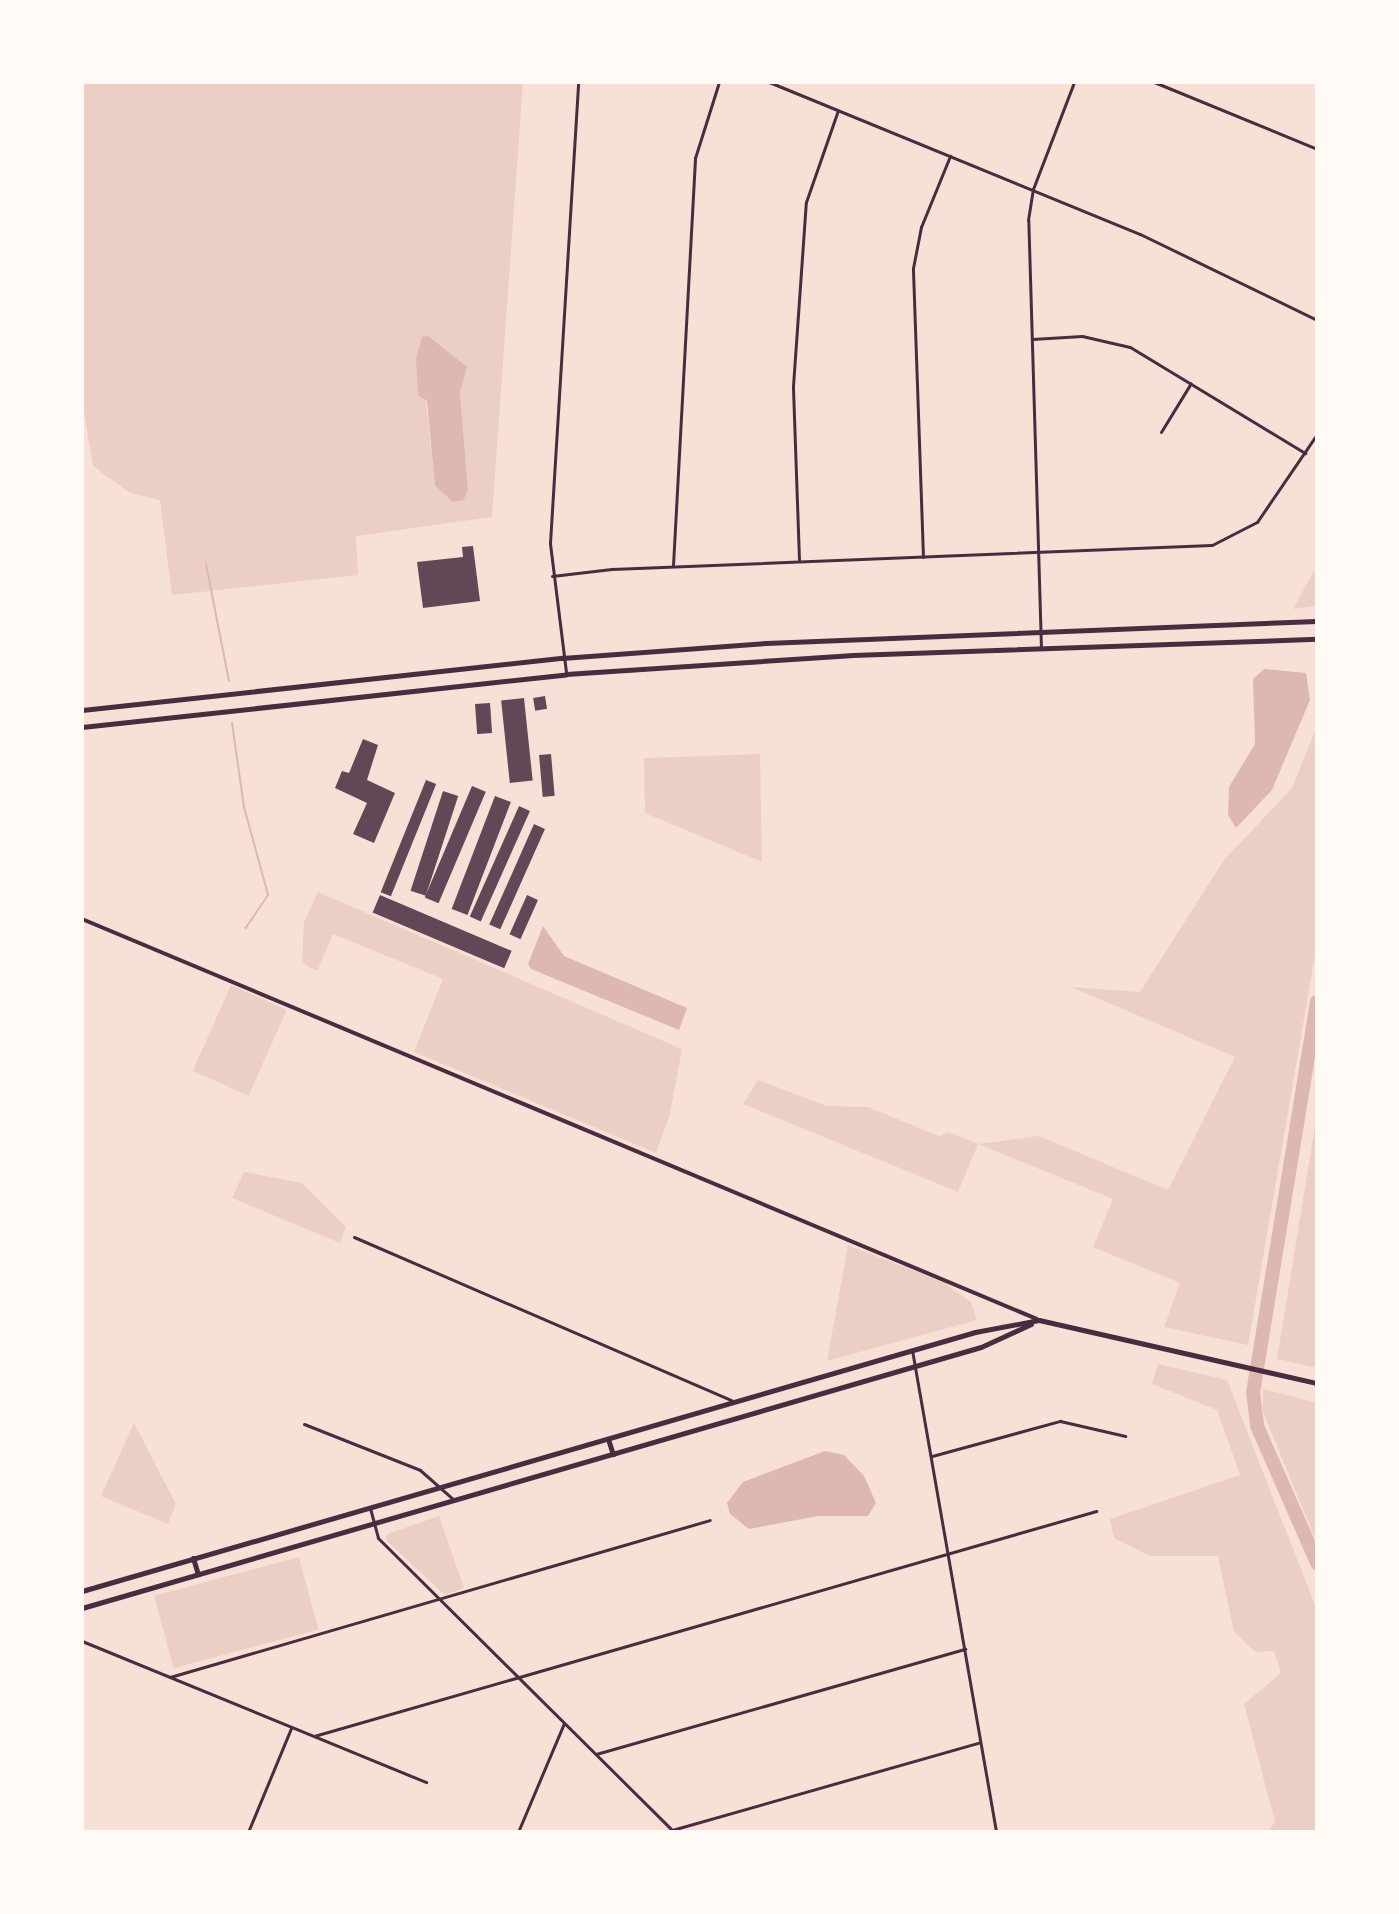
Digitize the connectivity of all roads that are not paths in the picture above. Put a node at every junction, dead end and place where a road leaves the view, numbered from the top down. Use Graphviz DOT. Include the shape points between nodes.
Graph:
graph roads {
  1 [pos="578,82"];
  2 [pos="719,82"];
  3 [pos="769,82"];
  4 [pos="1074,82"];
  5 [pos="1154,82"];
  6 [pos="838,110"];
  7 [pos="1317,149"];
  8 [pos="950,156"];
  9 [pos="1033,189"];
  10 [pos="1317,320"];
  11 [pos="1032,339"];
  12 [pos="1191,383"];
  13 [pos="1161,432"];
  14 [pos="1317,434"];
  15 [pos="1305,453"];
  16 [pos="1040,553"];
  17 [pos="923,557"];
  18 [pos="799,562"];
  19 [pos="673,567"];
  20 [pos="552,576"];
  21 [pos="1317,621"];
  22 [pos="1041,631"];
  23 [pos="1317,639"];
  24 [pos="1041,648"];
  25 [pos="562,658"];
  26 [pos="566,674"];
  27 [pos="82,710"];
  28 [pos="82,727"];
  29 [pos="82,919"];
  30 [pos="354,1237"];
  31 [pos="1039,1320"];
  32 [pos="912,1350"];
  33 [pos="916,1366"];
  34 [pos="1317,1383"];
  35 [pos="734,1403"];
  36 [pos="748,1415"];
  37 [pos="304,1424"];
  38 [pos="1125,1436"];
  39 [pos="608,1439"];
  40 [pos="613,1454"];
  41 [pos="931,1456"];
  42 [pos="442,1486"];
  43 [pos="453,1499"];
  44 [pos="370,1507"];
  45 [pos="1096,1511"];
  46 [pos="710,1520"];
  47 [pos="373,1523"];
  48 [pos="949,1553"];
  49 [pos="193,1558"];
  50 [pos="198,1574"];
  51 [pos="82,1591"];
  52 [pos="439,1600"];
  53 [pos="82,1608"];
  54 [pos="82,1641"];
  55 [pos="965,1649"];
  56 [pos="170,1677"];
  57 [pos="518,1678"];
  58 [pos="564,1723"];
  59 [pos="291,1727"];
  60 [pos="314,1736"];
  61 [pos="981,1742"];
  62 [pos="596,1754"];
  63 [pos="426,1782"];
  64 [pos="673,1831"];
  65 [pos="248,1832"];
  66 [pos="518,1832"];
  67 [pos="996,1832"];
  1 -- 20 [label="street" via="551,516"];
  2 -- 19 [label="street" via="695,158"];
  3 -- 6 [label="street"];
  4 -- 9 [label="street"];
  5 -- 7 [label="street"];
  6 -- 8 [label="street"];
  6 -- 18 [label="street" via="806,202 793,386"];
  8 -- 9 [label="street"];
  8 -- 17 [label="street" via="921,227 913,268"];
  9 -- 10 [label="street" via="1179,251"];
  9 -- 11 [label="street" via="1028,220"];
  11 -- 12 [label="street" via="1115,341"];
  11 -- 16 [label="street"];
  12 -- 13 [label="street"];
  12 -- 15 [label="street"];
  14 -- 15 [label="street"];
  15 -- 16 [label="street" via="1268,511 1237,537 1202,547"];
  16 -- 17 [label="street"];
  16 -- 22 [label="street"];
  17 -- 18 [label="street"];
  18 -- 19 [label="street"];
  19 -- 20 [label="street"];
  20 -- 25 [label="street"];
  21 -- 22 [label="main road"];
  22 -- 24 [label="street"];
  22 -- 25 [label="main road"];
  23 -- 24 [label="main road"];
  24 -- 26 [label="main road"];
  25 -- 26 [label="street"];
  25 -- 27 [label="main road"];
  26 -- 28 [label="main road"];
  29 -- 31 [label="street"];
  30 -- 35 [label="street" via="718,1390"];
  31 -- 32 [label="main road"];
  31 -- 33 [label="main road" via="981,1347"];
  31 -- 34 [label="main road"];
  32 -- 33 [label="street"];
  32 -- 35 [label="main road"];
  33 -- 36 [label="main road"];
  33 -- 41 [label="street"];
  35 -- 36 [label="main road"];
  35 -- 39 [label="main road"];
  36 -- 40 [label="main road"];
  37 -- 42 [label="street" via="420,1470"];
  38 -- 41 [label="street" via="1060,1421"];
  39 -- 40 [label="main road"];
  39 -- 42 [label="main road"];
  40 -- 43 [label="main road"];
  41 -- 48 [label="street"];
  42 -- 43 [label="street"];
  42 -- 44 [label="main road"];
  43 -- 47 [label="main road"];
  44 -- 47 [label="street"];
  44 -- 49 [label="main road"];
  45 -- 48 [label="street"];
  46 -- 52 [label="street"];
  47 -- 50 [label="main road"];
  47 -- 52 [label="street" via="378,1538"];
  48 -- 55 [label="street"];
  48 -- 57 [label="street"];
  49 -- 50 [label="main road"];
  49 -- 51 [label="main road"];
  50 -- 53 [label="main road"];
  52 -- 56 [label="street"];
  52 -- 57 [label="street"];
  54 -- 56 [label="street"];
  55 -- 61 [label="street"];
  55 -- 62 [label="street"];
  56 -- 59 [label="street"];
  57 -- 58 [label="street"];
  57 -- 60 [label="street"];
  58 -- 62 [label="street"];
  58 -- 66 [label="street"];
  59 -- 60 [label="street"];
  59 -- 65 [label="street"];
  60 -- 63 [label="street"];
  61 -- 64 [label="street"];
  61 -- 67 [label="street"];
  62 -- 64 [label="street"];
}
